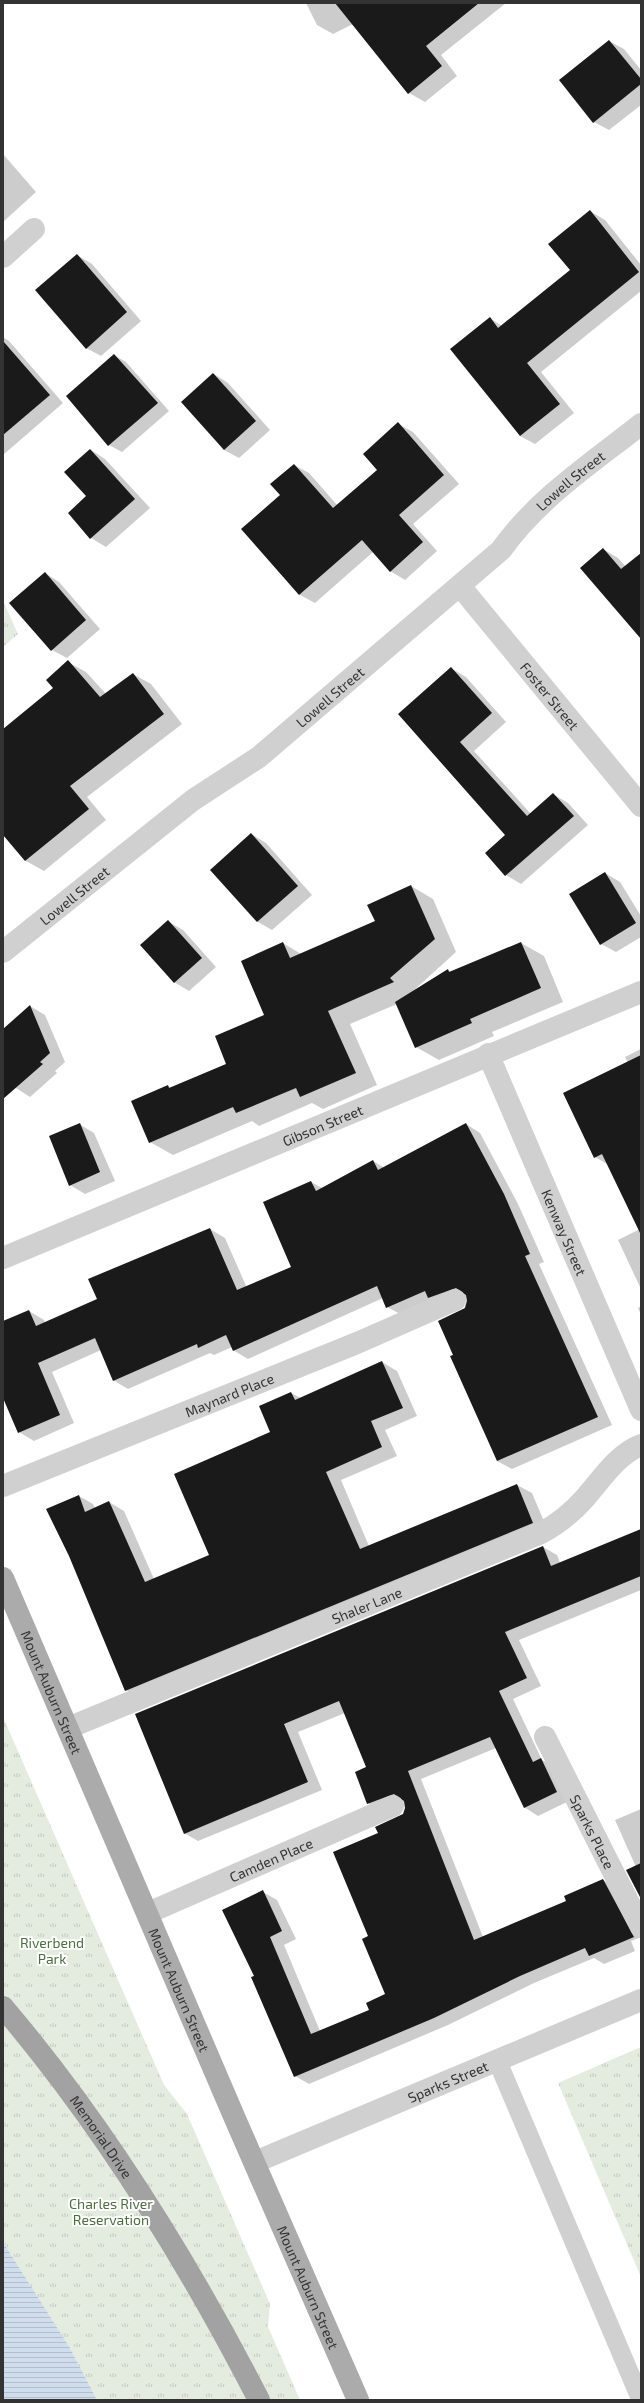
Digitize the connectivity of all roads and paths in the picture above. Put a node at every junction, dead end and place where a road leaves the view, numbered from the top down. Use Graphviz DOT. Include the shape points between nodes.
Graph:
graph roads {
  1 [pos="34,229"];
  2 [pos="3,257"];
  3 [pos="641,424"];
  4 [pos="460,586"];
  5 [pos="641,806"];
  6 [pos="3,952"];
  7 [pos="641,992"];
  8 [pos="488,1054"];
  9 [pos="3,1258"];
  10 [pos="455,1300"];
  11 [pos="641,1410"];
  12 [pos="641,1445"];
  13 [pos="3,1486"];
  14 [pos="3,1578"];
  15 [pos="68,1728"];
  16 [pos="545,1736"];
  17 [pos="393,1806"];
  18 [pos="148,1913"];
  19 [pos="641,1927"];
  20 [pos="641,2000"];
  21 [pos="3,2007"];
  22 [pos="497,2060"];
  23 [pos="255,2162"];
  24 [pos="259,2400"];
  25 [pos="358,2400"];
  26 [pos="641,2400"];
  1 -- 2 [label="street"];
  3 -- 4 [label="street, Lowell Street" via="540,505 517,528 501,550"];
  4 -- 5 [label="street, Foster Street"];
  4 -- 6 [label="street, Lowell Street" via="259,757 193,800"];
  7 -- 8 [label="street, Gibson Street"];
  8 -- 9 [label="street, Gibson Street"];
  8 -- 11 [label="street, Kenway Street"];
  10 -- 13 [label="street, Maynard Place" via="357,1343"];
  12 -- 15 [label="street, Shaler Lane" via="615,1463 570,1513 540,1533"];
  14 -- 15 [label="main road, Mount Auburn Street"];
  15 -- 18 [label="main road, Mount Auburn Street"];
  16 -- 19 [label="street, Sparks Place"];
  17 -- 18 [label="street, Camden Place"];
  18 -- 23 [label="main road, Mount Auburn Street" via="232,2114"];
  20 -- 22 [label="street, Sparks Street"];
  21 -- 24 [label="highway, Memorial Drive" via="50,2067 132,2182 202,2293"];
  22 -- 23 [label="street, Sparks Street"];
  22 -- 26 [label="lane"];
  23 -- 25 [label="main road, Mount Auburn Street"];
}
